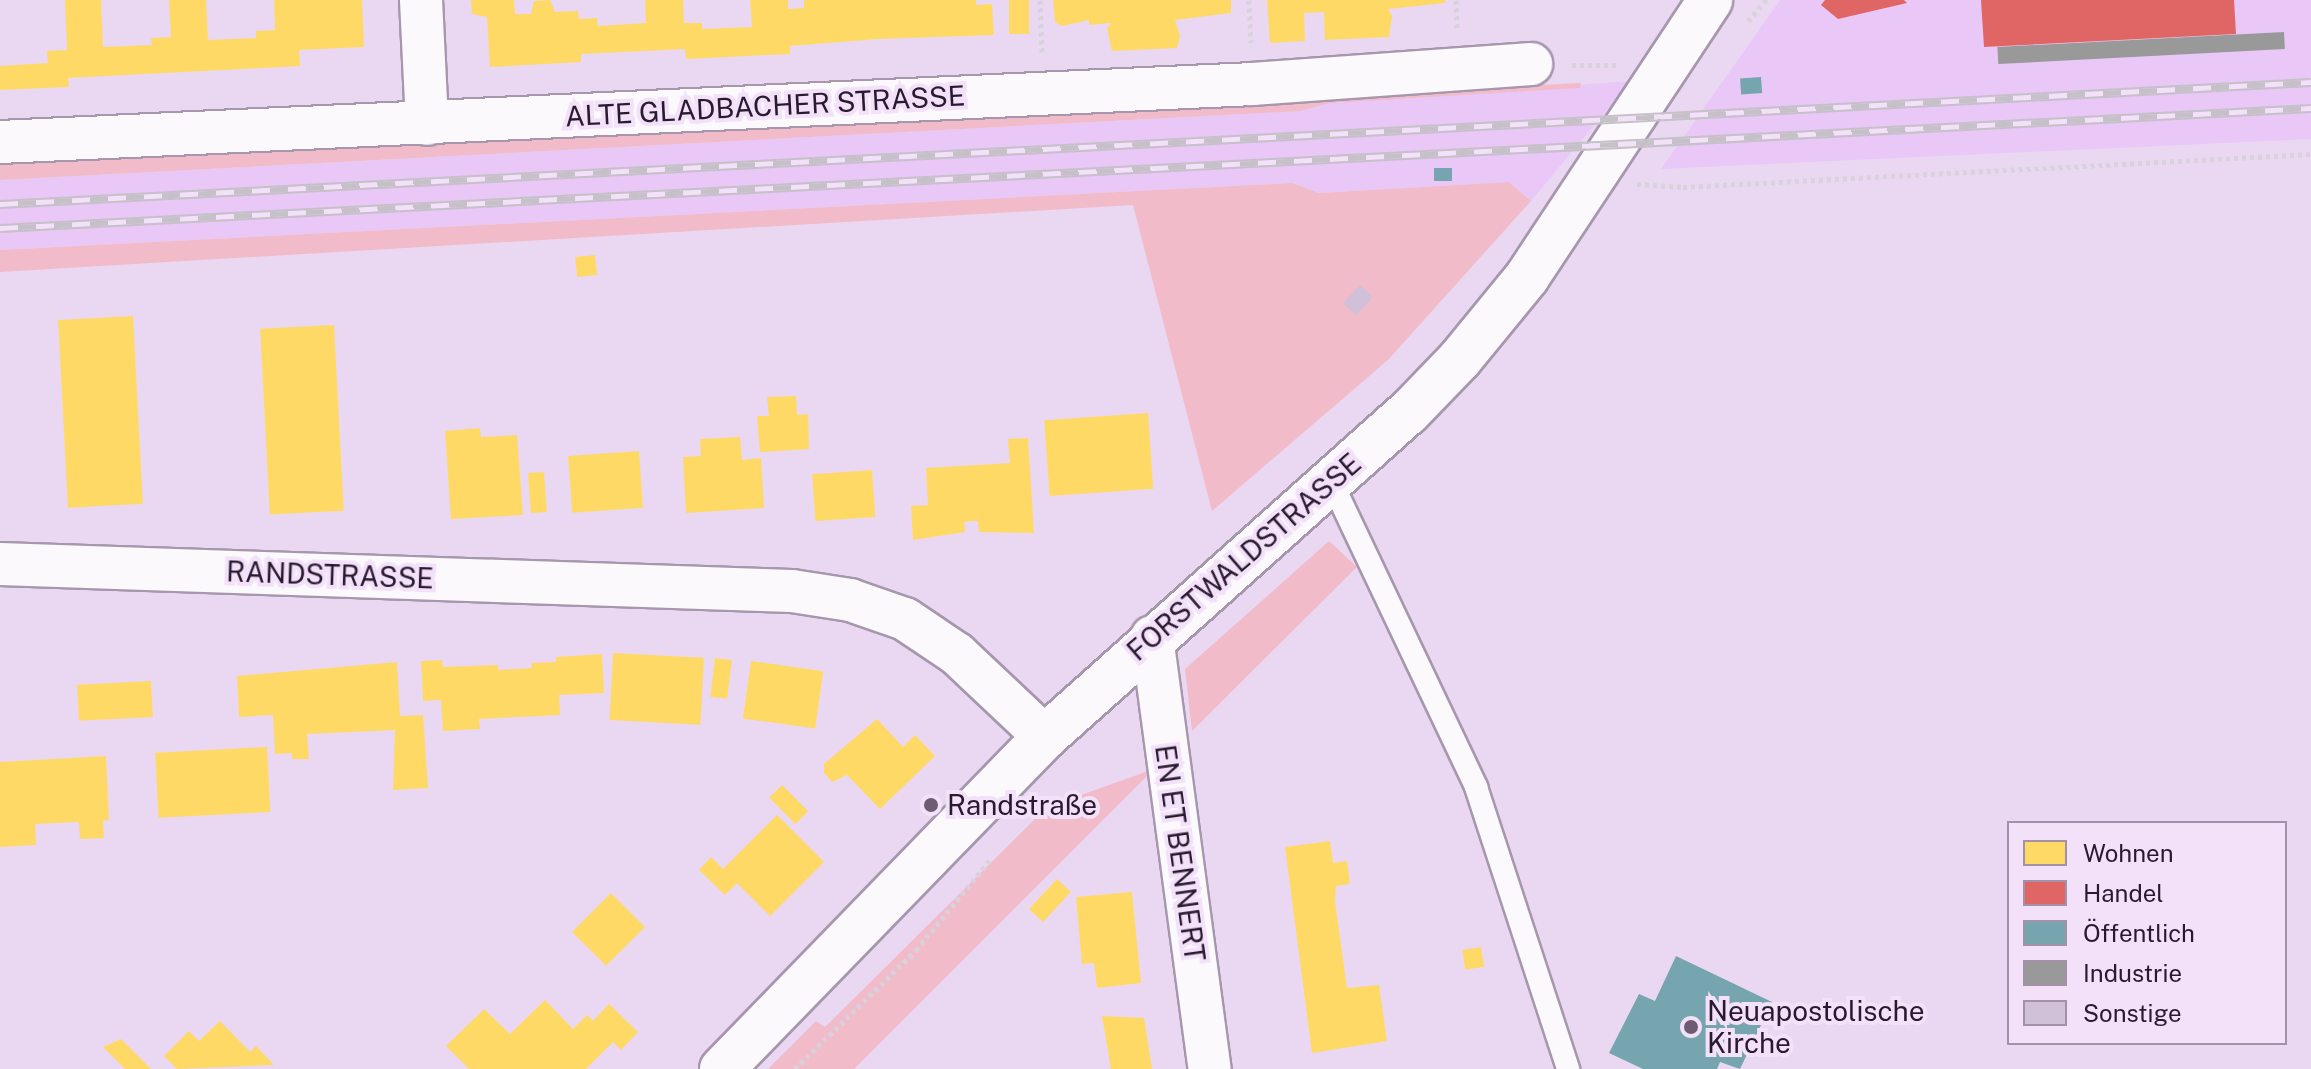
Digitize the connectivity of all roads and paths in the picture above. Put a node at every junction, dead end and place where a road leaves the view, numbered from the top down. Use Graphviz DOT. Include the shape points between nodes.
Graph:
graph roads {
  1 [pos="421,0"];
  2 [pos="1040,0"];
  3 [pos="1710,0"];
  4 [pos="1531,64"];
  5 [pos="1663,65"];
  6 [pos="1044,90"];
  7 [pos="427,124"];
  8 [pos="0,142"];
  9 [pos="2311,154"];
  10 [pos="1591,183"];
  11 [pos="1331,481"];
  12 [pos="0,564"];
  13 [pos="1152,637"];
  14 [pos="1045,737"];
  15 [pos="722,1069"];
  16 [pos="1210,1069"];
  17 [pos="1568,1069"];
  1 -- 7 [label="street"];
  2 -- 6 [label="path"];
  3 -- 5 [label="street, FORSTWALDSTRASSE"];
  4 -- 5 [label="path"];
  4 -- 6 [label="street, ALTE GLADBACHER STRASSE" via="1252,84"];
  5 -- 10 [label="street, FORSTWALDSTRASSE"];
  6 -- 7 [label="street, ALTE GLADBACHER STRASSE"];
  7 -- 8 [label="street, ALTE GLADBACHER STRASSE"];
  9 -- 10 [label="path" via="1683,187"];
  10 -- 11 [label="street, FORSTWALDSTRASSE" via="1527,277 1460,359"];
  11 -- 13 [label="street, FORSTWALDSTRASSE"];
  11 -- 17 [label="lane" via="1476,787"];
  12 -- 14 [label="street, RANDSTRASSE" via="792,591 850,600 905,619 957,654"];
  13 -- 14 [label="street, FORSTWALDSTRASSE"];
  13 -- 16 [label="street, EN ET BENNERT"];
  14 -- 15 [label="street, FORSTWALDSTRASSE"];
}
